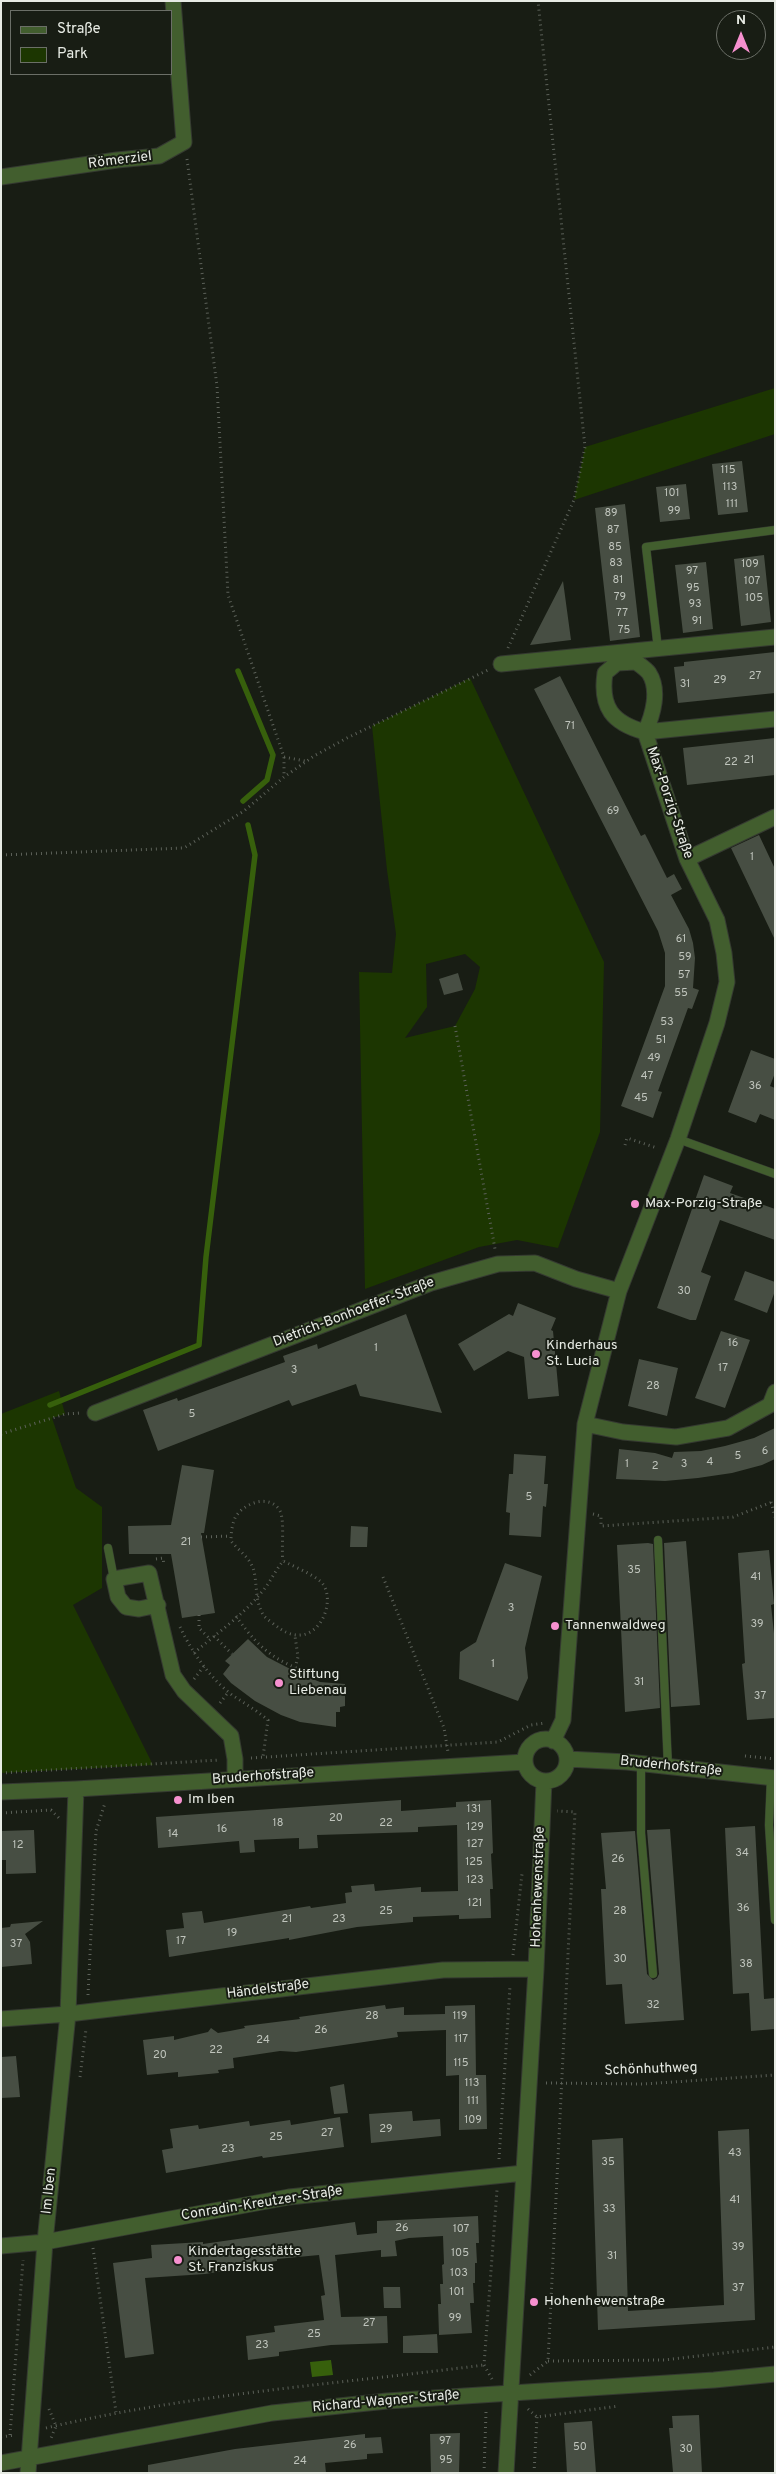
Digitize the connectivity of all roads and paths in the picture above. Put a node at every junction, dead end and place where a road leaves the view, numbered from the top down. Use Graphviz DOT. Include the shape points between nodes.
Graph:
graph roads {
  1 [pos="172,1"];
  2 [pos="538,1"];
  3 [pos="184,142"];
  4 [pos="1,177"];
  5 [pos="775,530"];
  6 [pos="775,636"];
  7 [pos="658,649"];
  8 [pos="638,656"];
  9 [pos="500,664"];
  10 [pos="775,719"];
  11 [pos="645,732"];
  12 [pos="284,757"];
  13 [pos="306,762"];
  14 [pos="284,776"];
  15 [pos="775,818"];
  16 [pos="1,854"];
  17 [pos="687,859"];
  18 [pos="455,1026"];
  19 [pos="678,1139"];
  20 [pos="625,1144"];
  21 [pos="672,1153"];
  22 [pos="775,1174"];
  23 [pos="498,1264"];
  24 [pos="619,1291"];
  25 [pos="775,1392"];
  26 [pos="95,1413"];
  27 [pos="585,1424"];
  28 [pos="1,1434"];
  29 [pos="773,1502"];
  30 [pos="577,1512"];
  31 [pos="775,1517"];
  32 [pos="232,1536"];
  33 [pos="201,1537"];
  34 [pos="658,1540"];
  35 [pos="108,1548"];
  36 [pos="154,1560"];
  37 [pos="283,1560"];
  38 [pos="165,1567"];
  39 [pos="383,1577"];
  40 [pos="114,1579"];
  41 [pos="256,1598"];
  42 [pos="158,1605"];
  43 [pos="199,1615"];
  44 [pos="236,1616"];
  45 [pos="177,1620"];
  46 [pos="214,1636"];
  47 [pos="295,1636"];
  48 [pos="210,1639"];
  49 [pos="194,1653"];
  50 [pos="232,1654"];
  51 [pos="295,1668"];
  52 [pos="326,1678"];
  53 [pos="563,1720"];
  54 [pos="553,1741"];
  55 [pos="447,1745"];
  56 [pos="263,1757"];
  57 [pos="235,1759"];
  58 [pos="568,1759"];
  59 [pos="526,1762"];
  60 [pos="641,1764"];
  61 [pos="451,1765"];
  62 [pos="668,1767"];
  63 [pos="1,1773"];
  64 [pos="773,1778"];
  65 [pos="235,1779"];
  66 [pos="544,1781"];
  67 [pos="76,1789"];
  68 [pos="1,1792"];
  69 [pos="1,1813"];
  70 [pos="60,1820"];
  71 [pos="775,1920"];
  72 [pos="536,1969"];
  73 [pos="653,1974"];
  74 [pos="68,2014"];
  75 [pos="1,2019"];
  76 [pos="775,2075"];
  77 [pos="528,2083"];
  78 [pos="524,2173"];
  79 [pos="91,2232"];
  80 [pos="45,2242"];
  81 [pos="25,2244"];
  82 [pos="1,2246"];
  83 [pos="775,2347"];
  84 [pos="548,2361"];
  85 [pos="484,2365"];
  86 [pos="775,2374"];
  87 [pos="510,2392"];
  88 [pos="619,2406"];
  89 [pos="526,2407"];
  90 [pos="116,2412"];
  91 [pos="486,2412"];
  92 [pos="537,2417"];
  93 [pos="30,2432"];
  94 [pos="10,2436"];
  95 [pos="2,2437"];
  96 [pos="2,2443"];
  97 [pos="1,2463"];
  98 [pos="28,2466"];
  99 [pos="484,2473"];
  100 [pos="506,2473"];
  101 [pos="534,2473"];
  1 -- 3 [label="street"];
  2 -- 9 [label="path" via="585,447 574,500"];
  3 -- 4 [label="street, Römerziel" via="159,156"];
  3 -- 12 [label="path" via="217,386 228,595"];
  5 -- 7 [label="lane" via="646,547"];
  6 -- 7 [label="street, Max-Porzig-Straße"];
  7 -- 8 [label="street, Max-Porzig-Straße"];
  8 -- 9 [label="street, Max-Porzig-Straße"];
  8 -- 11 [label="street, Max-Porzig-Straße" via="653,685 652,716"];
  8 -- 11 [label="street, Max-Porzig-Straße" via="616,663 605,673 603,691 605,704 615,718 630,728"];
  9 -- 13 [label="path" via="347,738"];
  10 -- 11 [label="street"];
  11 -- 17 [label="street, Max-Porzig-Straße"];
  12 -- 13 [label="path"];
  12 -- 14 [label="path"];
  13 -- 14 [label="path"];
  14 -- 16 [label="path" via="244,811 184,848"];
  15 -- 17 [label="street"];
  17 -- 19 [label="street, Max-Porzig-Straße" via="717,920 726,982 717,1024"];
  18 -- 23 [label="path"];
  19 -- 21 [label="street, Max-Porzig-Straße"];
  19 -- 22 [label="lane"];
  20 -- 21 [label="path" via="628,1138"];
  21 -- 24 [label="street, Max-Porzig-Straße"];
  23 -- 24 [label="street, Dietrich-Bonhoeffer-Straße" via="535,1263"];
  23 -- 26 [label="street, Dietrich-Bonhoeffer-Straße" via="431,1283"];
  24 -- 27 [label="street, Max-Porzig-Straße"];
  25 -- 27 [label="street" via="770,1405 728,1428 676,1437 623,1432"];
  26 -- 28 [label="path" via="65,1414"];
  27 -- 30 [label="street, Max-Porzig-Straße"];
  29 -- 30 [label="path" via="733,1517 647,1524 601,1526 602,1516"];
  29 -- 31 [label="path"];
  30 -- 53 [label="street, Max-Porzig-Straße"];
  32 -- 33 [label="path"];
  32 -- 37 [label="path" via="236,1517 245,1507 264,1501 274,1504 282,1520"];
  32 -- 41 [label="path" via="232,1541 252,1565"];
  34 -- 62 [label="lane"];
  35 -- 40 [label="lane"];
  36 -- 38 [label="path" via="163,1558"];
  37 -- 41 [label="path"];
  37 -- 47 [label="path" via="321,1582 326,1591 327,1604 322,1621 314,1630"];
  39 -- 55 [label="path" via="444,1728"];
  40 -- 42 [label="street" via="118,1597 126,1607 139,1610"];
  40 -- 42 [label="street" via="150,1573"];
  41 -- 44 [label="path"];
  41 -- 47 [label="path" via="264,1616"];
  42 -- 57 [label="street" via="173,1675 184,1691 231,1736"];
  43 -- 48 [label="path" via="199,1628"];
  44 -- 46 [label="path"];
  44 -- 51 [label="path" via="261,1647"];
  45 -- 49 [label="path"];
  46 -- 48 [label="path"];
  46 -- 50 [label="path"];
  47 -- 51 [label="path" via="298,1657"];
  48 -- 49 [label="path"];
  49 -- 56 [label="path" via="228,1691 268,1720"];
  51 -- 52 [label="path"];
  53 -- 54 [label="street, Max-Porzig-Straße"];
  53 -- 55 [label="path" via="531,1725 498,1742"];
  54 -- 58 [label="street" via="560,1745"];
  54 -- 59 [label="street" via="537,1742 526,1754"];
  55 -- 56 [label="path"];
  55 -- 61 [label="path"];
  56 -- 57 [label="path"];
  57 -- 63 [label="path"];
  57 -- 65 [label="street"];
  58 -- 60 [label="street, Bruderhofstraße"];
  58 -- 66 [label="street" via="561,1776"];
  59 -- 61 [label="street, Bruderhofstraße"];
  59 -- 66 [label="street" via="528,1771"];
  60 -- 62 [label="street, Bruderhofstraße"];
  60 -- 73 [label="lane" via="641,1833"];
  61 -- 65 [label="street, Bruderhofstraße"];
  62 -- 64 [label="street, Bruderhofstraße"];
  64 -- 71 [label="lane" via="769,1825"];
  65 -- 67 [label="street, Bruderhofstraße"];
  66 -- 72 [label="street, Hohenhewenstraße"];
  67 -- 68 [label="street, Bruderhofstraße"];
  67 -- 74 [label="street, Im Iben"];
  69 -- 70 [label="path" via="51,1810"];
  72 -- 74 [label="street, Händelstraße" via="443,1970"];
  72 -- 77 [label="street, Hohenhewenstraße"];
  74 -- 75 [label="street, Händelstraße"];
  74 -- 80 [label="street, Im Iben"];
  76 -- 77 [label="path, Schönhuthweg" via="644,2084"];
  77 -- 78 [label="street, Hohenhewenstraße"];
  78 -- 79 [label="street, Conradin-Kreutzer-Straße" via="289,2197"];
  78 -- 87 [label="street, Hohenhewenstraße"];
  79 -- 80 [label="street, Conradin-Kreutzer-Straße"];
  79 -- 90 [label="path"];
  80 -- 81 [label="street, Conradin-Kreutzer-Straße"];
  80 -- 93 [label="street, Im Iben"];
  81 -- 82 [label="street, Conradin-Kreutzer-Straße"];
  81 -- 94 [label="path"];
  83 -- 84 [label="path" via="664,2360"];
  85 -- 90 [label="path" via="378,2380 255,2391"];
  86 -- 87 [label="street, Richard-Wagner-Straße"];
  87 -- 98 [label="street, Richard-Wagner-Straße" via="272,2413"];
  87 -- 100 [label="street, Hohenhewenstraße"];
  88 -- 92 [label="path"];
  89 -- 92 [label="path"];
  90 -- 93 [label="path"];
  91 -- 99 [label="path"];
  92 -- 101 [label="path"];
  93 -- 94 [label="path"];
  93 -- 98 [label="street, Im Iben"];
  94 -- 95 [label="path"];
  95 -- 96 [label="path"];
  97 -- 98 [label="street, Richard-Wagner-Straße"];
}
